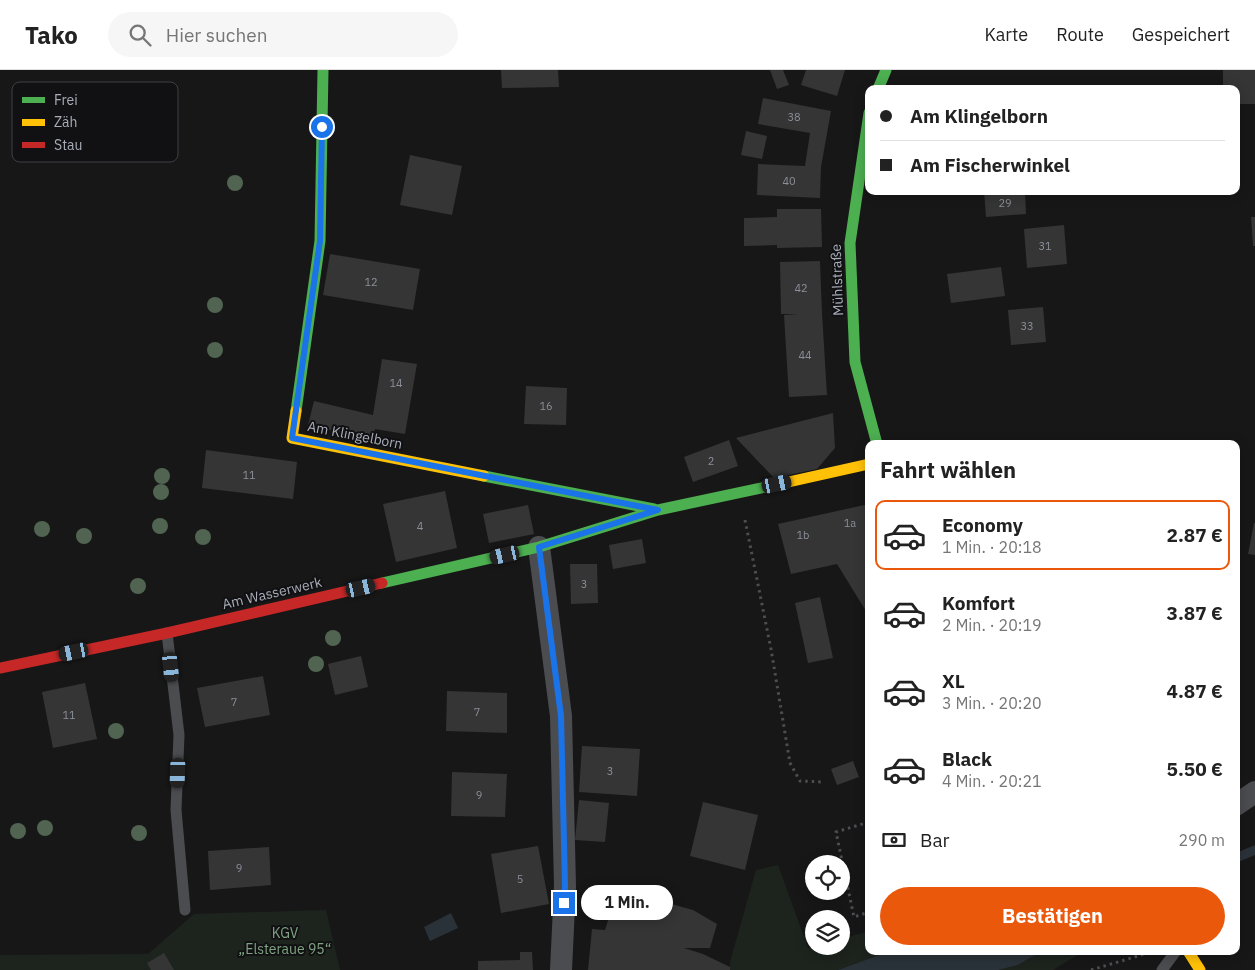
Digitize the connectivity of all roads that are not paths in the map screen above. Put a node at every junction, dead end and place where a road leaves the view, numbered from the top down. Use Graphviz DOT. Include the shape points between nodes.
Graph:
graph roads {
  1 [pos="323,70"];
  2 [pos="886,70"];
  3 [pos="880,85"];
  4 [pos="865,141"];
  5 [pos="876,440"];
  6 [pos="865,465"];
  7 [pos="658,510"];
  8 [pos="539,547"];
  9 [pos="168,632"];
  10 [pos="0,668"];
  11 [pos="1255,792"];
  12 [pos="1240,802"];
  13 [pos="185,910"];
  14 [pos="1173,955"];
  15 [pos="1191,955"];
  16 [pos="561,970"];
  17 [pos="1162,970"];
  18 [pos="1200,970"];
  1 -- 7 [label="street, Am Klingelborn" via="320,241 292,438"];
  2 -- 3 [label="street"];
  4 -- 5 [label="street, Mühlstraße" via="850,244 856,362"];
  6 -- 7 [label="street, Am Wasserwerk"];
  7 -- 8 [label="street, Am Wasserwerk"];
  8 -- 9 [label="street, Am Wasserwerk"];
  8 -- 16 [label="street" via="561,716 565,886"];
  9 -- 10 [label="street, Am Wasserwerk"];
  9 -- 13 [label="lane" via="179,735 176,810"];
  11 -- 12 [label="street"];
  14 -- 17 [label="lane"];
  15 -- 18 [label="street"];
}
